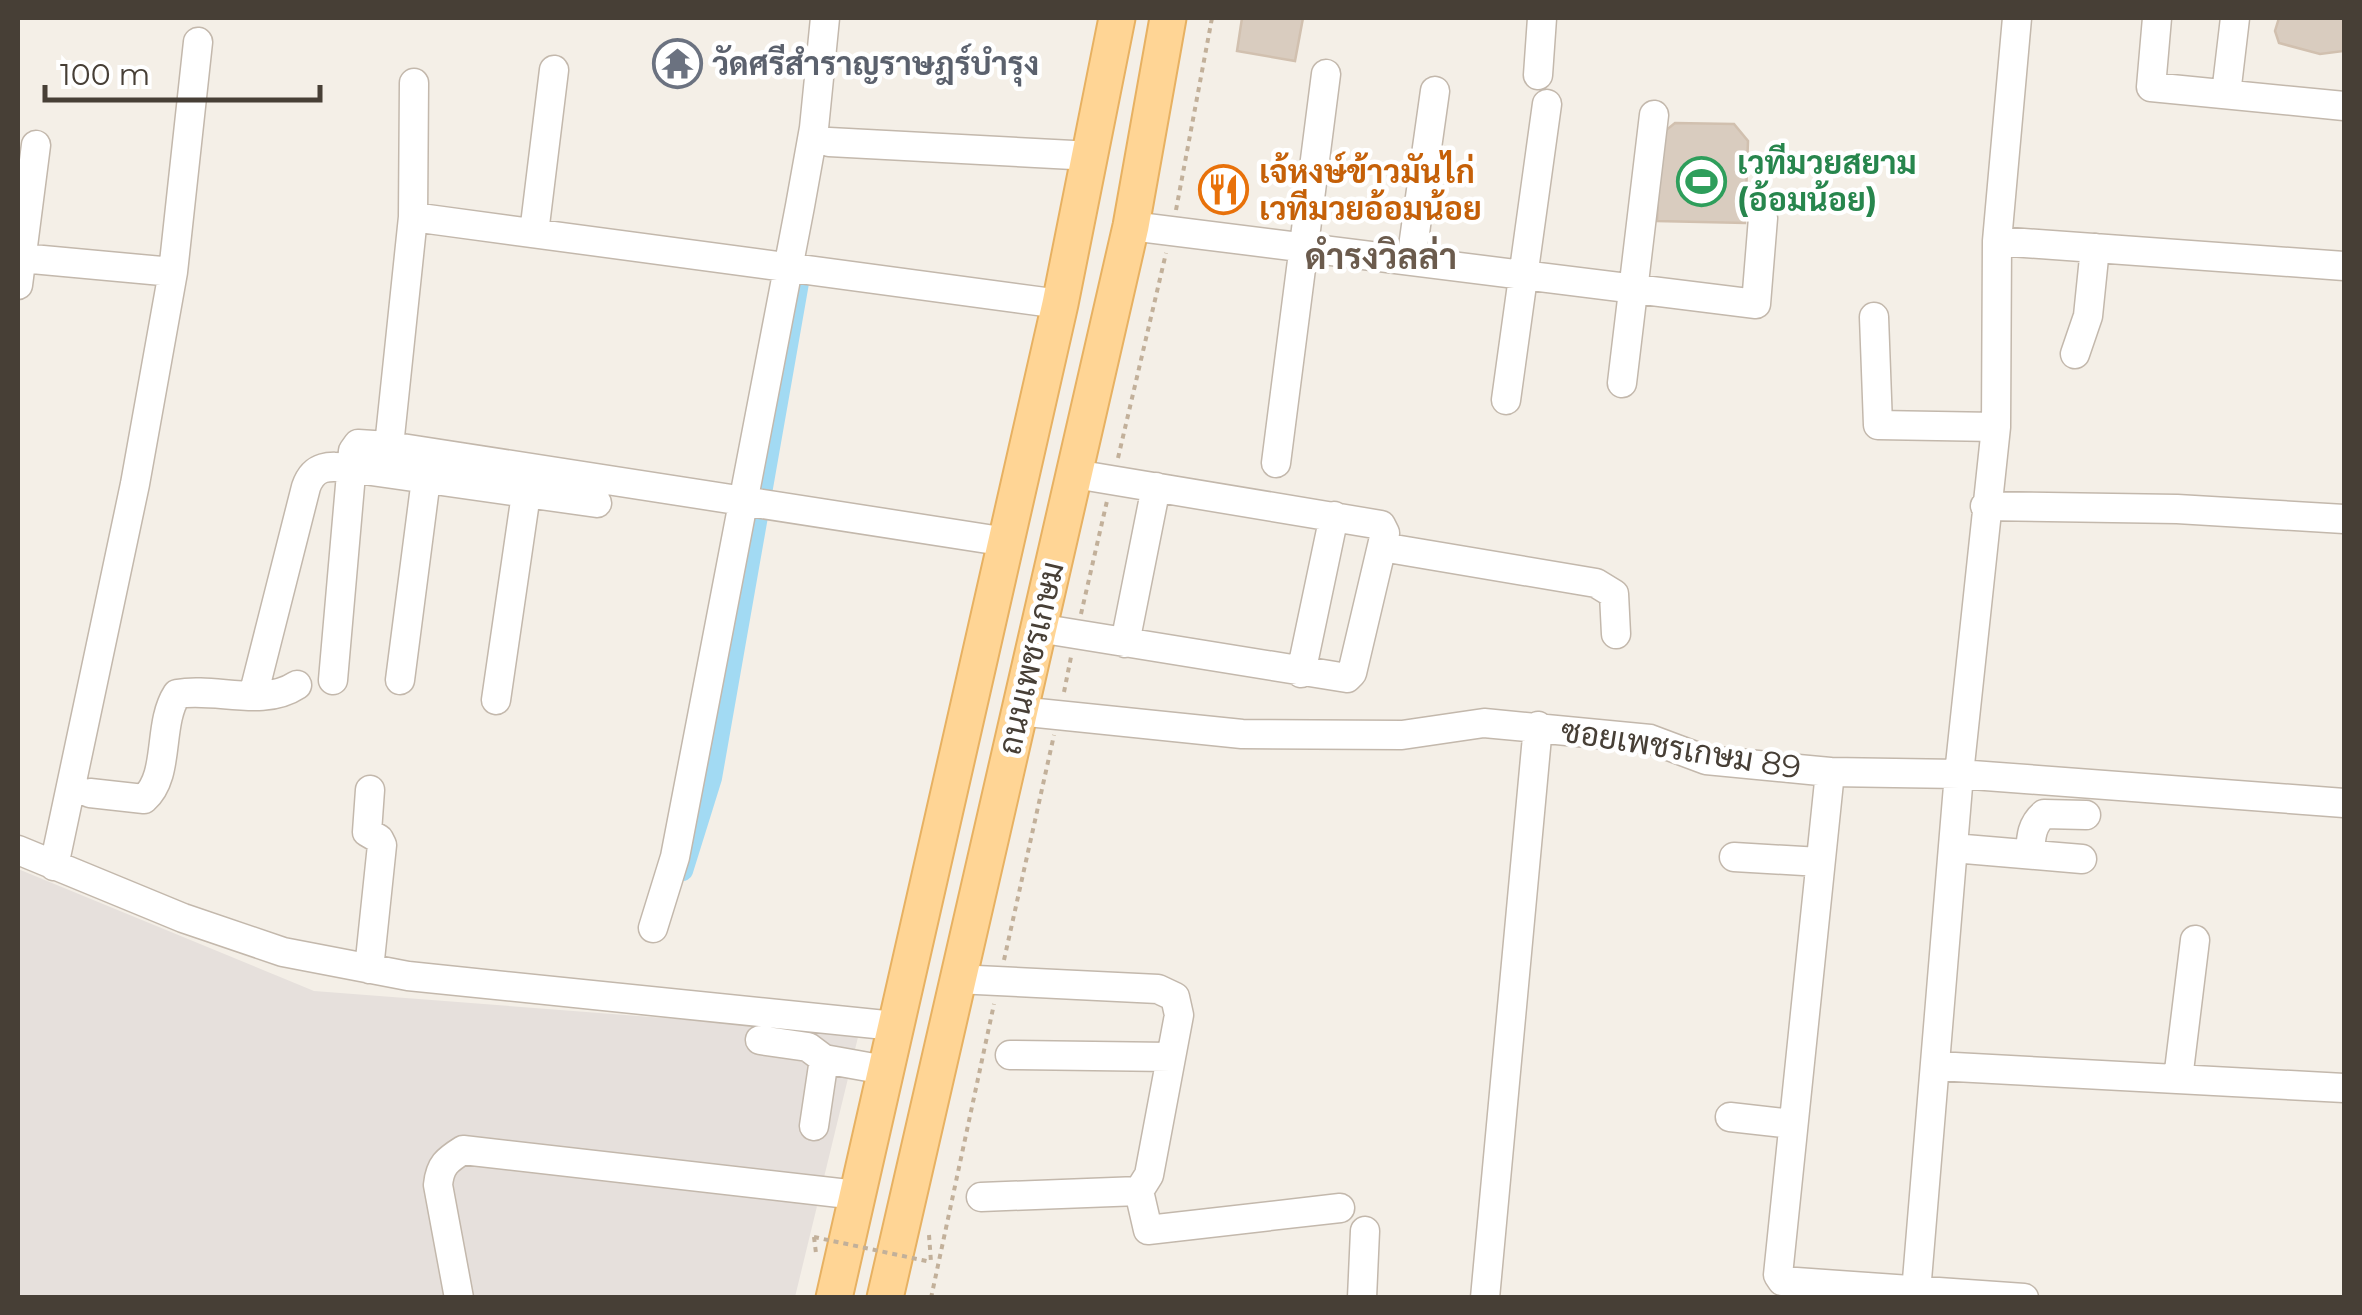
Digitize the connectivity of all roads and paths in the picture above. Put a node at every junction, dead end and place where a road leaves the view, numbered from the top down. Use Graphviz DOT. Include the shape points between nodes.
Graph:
graph roads {
  1 [pos="825,18"];
  2 [pos="1117,18"];
  3 [pos="1168,18"];
  4 [pos="1542,18"];
  5 [pos="2016,18"];
  6 [pos="2157,18"];
  7 [pos="2234,18"];
  8 [pos="198,42"];
  9 [pos="554,70"];
  10 [pos="1326,74"];
  11 [pos="1538,76"];
  12 [pos="414,83"];
  13 [pos="1104,89"];
  14 [pos="1435,91"];
  15 [pos="1155,94"];
  16 [pos="2226,94"];
  17 [pos="1547,104"];
  18 [pos="2344,106"];
  19 [pos="1654,115"];
  20 [pos="829,142"];
  21 [pos="36,145"];
  22 [pos="1092,156"];
  23 [pos="413,216"];
  24 [pos="1763,218"];
  25 [pos="1131,226"];
  26 [pos="534,234"];
  27 [pos="1998,241"];
  28 [pos="1304,247"];
  29 [pos="2095,248"];
  30 [pos="1412,261"];
  31 [pos="2344,266"];
  32 [pos="796,270"];
  33 [pos="19,271"];
  34 [pos="173,272"];
  35 [pos="1525,275"];
  36 [pos="1634,289"];
  37 [pos="1060,304"];
  38 [pos="1874,317"];
  39 [pos="2075,354"];
  40 [pos="1622,383"];
  41 [pos="1506,400"];
  42 [pos="1996,427"];
  43 [pos="389,446"];
  44 [pos="1276,462"];
  45 [pos="350,468"];
  46 [pos="1075,474"];
  47 [pos="426,479"];
  48 [pos="1156,487"];
  49 [pos="526,494"];
  50 [pos="752,502"];
  51 [pos="597,503"];
  52 [pos="1985,506"];
  53 [pos="1334,516"];
  54 [pos="2344,519"];
  55 [pos="1007,542"];
  56 [pos="1382,548"];
  57 [pos="1038,628"];
  58 [pos="1616,634"];
  59 [pos="1125,643"];
  60 [pos="1301,673"];
  61 [pos="333,680"];
  62 [pos="400,680"];
  63 [pos="297,686"];
  64 [pos="253,696"];
  65 [pos="496,700"];
  66 [pos="1018,711"];
  67 [pos="1538,726"];
  68 [pos="1830,772"];
  69 [pos="1959,774"];
  70 [pos="370,790"];
  71 [pos="90,794"];
  72 [pos="2344,803"];
  73 [pos="2086,815"];
  74 [pos="1954,848"];
  75 [pos="18,850"];
  76 [pos="2030,854"];
  77 [pos="1734,857"];
  78 [pos="2082,858"];
  79 [pos="1820,862"];
  80 [pos="54,866"];
  81 [pos="653,928"];
  82 [pos="2195,940"];
  83 [pos="370,969"];
  84 [pos="956,979"];
  85 [pos="895,1026"];
  86 [pos="760,1040"];
  87 [pos="1010,1055"];
  88 [pos="1171,1057"];
  89 [pos="824,1060"];
  90 [pos="1936,1066"];
  91 [pos="885,1070"];
  92 [pos="2178,1079"];
  93 [pos="2344,1088"];
  94 [pos="1730,1117"];
  95 [pos="1793,1124"];
  96 [pos="814,1126"];
  97 [pos="1138,1191"];
  98 [pos="857,1194"];
  99 [pos="981,1197"];
  100 [pos="1340,1208"];
  101 [pos="1365,1231"];
  102 [pos="929,1235"];
  103 [pos="814,1238"];
  104 [pos="1916,1292"];
  105 [pos="460,1298"];
  106 [pos="834,1298"];
  107 [pos="884,1298"];
  108 [pos="1362,1298"];
  109 [pos="1485,1298"];
  110 [pos="2024,1298"];
  1 -- 32 [label="street"];
  2 -- 13 [label="main road, ถนนเพชรเกษม"];
  3 -- 15 [label="main road, ถนนเพชรเกษม"];
  4 -- 11 [label="street"];
  5 -- 27 [label="street"];
  6 -- 16 [label="street" via="2152,87"];
  7 -- 16 [label="street"];
  8 -- 34 [label="street"];
  9 -- 26 [label="street"];
  10 -- 28 [label="street"];
  12 -- 23 [label="street"];
  13 -- 15 [label="main road"];
  13 -- 22 [label="main road, ถนนเพชรเกษม"];
  14 -- 30 [label="street"];
  15 -- 25 [label="main road, ถนนเพชรเกษม"];
  16 -- 18 [label="street"];
  17 -- 35 [label="street"];
  19 -- 36 [label="street"];
  20 -- 22 [label="street"];
  21 -- 33 [label="street"];
  22 -- 37 [label="main road, ถนนเพชรเกษม"];
  23 -- 26 [label="street"];
  23 -- 43 [label="street"];
  24 -- 36 [label="street" via="1756,304"];
  25 -- 28 [label="street"];
  25 -- 46 [label="main road, ถนนเพชรเกษม"];
  26 -- 32 [label="street"];
  27 -- 29 [label="street"];
  27 -- 42 [label="street"];
  28 -- 30 [label="street"];
  28 -- 44 [label="street"];
  29 -- 31 [label="street"];
  29 -- 39 [label="street" via="2088,316"];
  30 -- 35 [label="street"];
  32 -- 37 [label="street"];
  32 -- 50 [label="street"];
  33 -- 34 [label="street"];
  34 -- 80 [label="street" via="132,503"];
  35 -- 36 [label="street"];
  35 -- 41 [label="street"];
  36 -- 40 [label="street"];
  37 -- 55 [label="main road, ถนนเพชรเกษม"];
  38 -- 42 [label="street" via="1878,425"];
  42 -- 52 [label="street"];
  43 -- 45 [label="street" via="358,444"];
  43 -- 50 [label="street"];
  45 -- 47 [label="street"];
  45 -- 61 [label="street"];
  45 -- 64 [label="street" via="324,466 309,478"];
  46 -- 48 [label="street"];
  46 -- 57 [label="main road, ถนนเพชรเกษม"];
  47 -- 49 [label="street"];
  47 -- 62 [label="street"];
  48 -- 53 [label="street"];
  48 -- 59 [label="street"];
  49 -- 51 [label="street"];
  49 -- 65 [label="street"];
  50 -- 55 [label="street"];
  50 -- 81 [label="street" via="675,857"];
  52 -- 54 [label="street"];
  52 -- 69 [label="street"];
  53 -- 56 [label="street" via="1382,525"];
  53 -- 60 [label="street"];
  55 -- 85 [label="main road, ถนนเพชรเกษม"];
  56 -- 58 [label="street" via="1596,584 1614,594"];
  56 -- 60 [label="street" via="1352,673"];
  57 -- 59 [label="street"];
  57 -- 66 [label="main road, ถนนเพชรเกษม"];
  59 -- 60 [label="street"];
  63 -- 64 [label="street"];
  64 -- 71 [label="street" via="176,694 154,790 144,798"];
  66 -- 67 [label="street, ซอยเพชรเกษม 89" via="1242,734"];
  66 -- 84 [label="main road, ถนนเพชรเกษม"];
  67 -- 68 [label="street, ซอยเพชรเกษม 89" via="1650,739 1706,760"];
  67 -- 109 [label="street"];
  68 -- 69 [label="street, ซอยเพชรเกษม 89"];
  68 -- 79 [label="street"];
  69 -- 72 [label="street, ซอยเพชรเกษม 89"];
  69 -- 74 [label="street"];
  70 -- 83 [label="street" via="366,832 382,845"];
  73 -- 76 [label="street" via="2044,814 2031,832"];
  74 -- 76 [label="street"];
  74 -- 90 [label="street"];
  75 -- 80 [label="street"];
  76 -- 78 [label="street"];
  77 -- 79 [label="street"];
  79 -- 95 [label="street"];
  80 -- 83 [label="street" via="232,936"];
  82 -- 92 [label="street"];
  83 -- 85 [label="street"];
  84 -- 88 [label="street" via="1158,989 1175,997"];
  84 -- 107 [label="main road, ถนนเพชรเกษม"];
  85 -- 91 [label="main road, ถนนเพชรเกษม"];
  86 -- 89 [label="street" via="808,1047"];
  87 -- 88 [label="street"];
  88 -- 97 [label="street" via="1150,1175"];
  89 -- 91 [label="street"];
  89 -- 96 [label="street"];
  90 -- 92 [label="street"];
  90 -- 104 [label="street"];
  91 -- 98 [label="main road, ถนนเพชรเกษม"];
  92 -- 93 [label="street"];
  94 -- 95 [label="street"];
  95 -- 104 [label="street" via="1782,1281"];
  97 -- 99 [label="street"];
  97 -- 100 [label="street" via="1148,1230"];
  98 -- 105 [label="street" via="463,1150 446,1161 438,1185"];
  98 -- 106 [label="main road, ถนนเพชรเกษม"];
  101 -- 108 [label="street"];
  102 -- 103 [label="path, bridge" via="931,1262"];
  104 -- 110 [label="street"];
}
